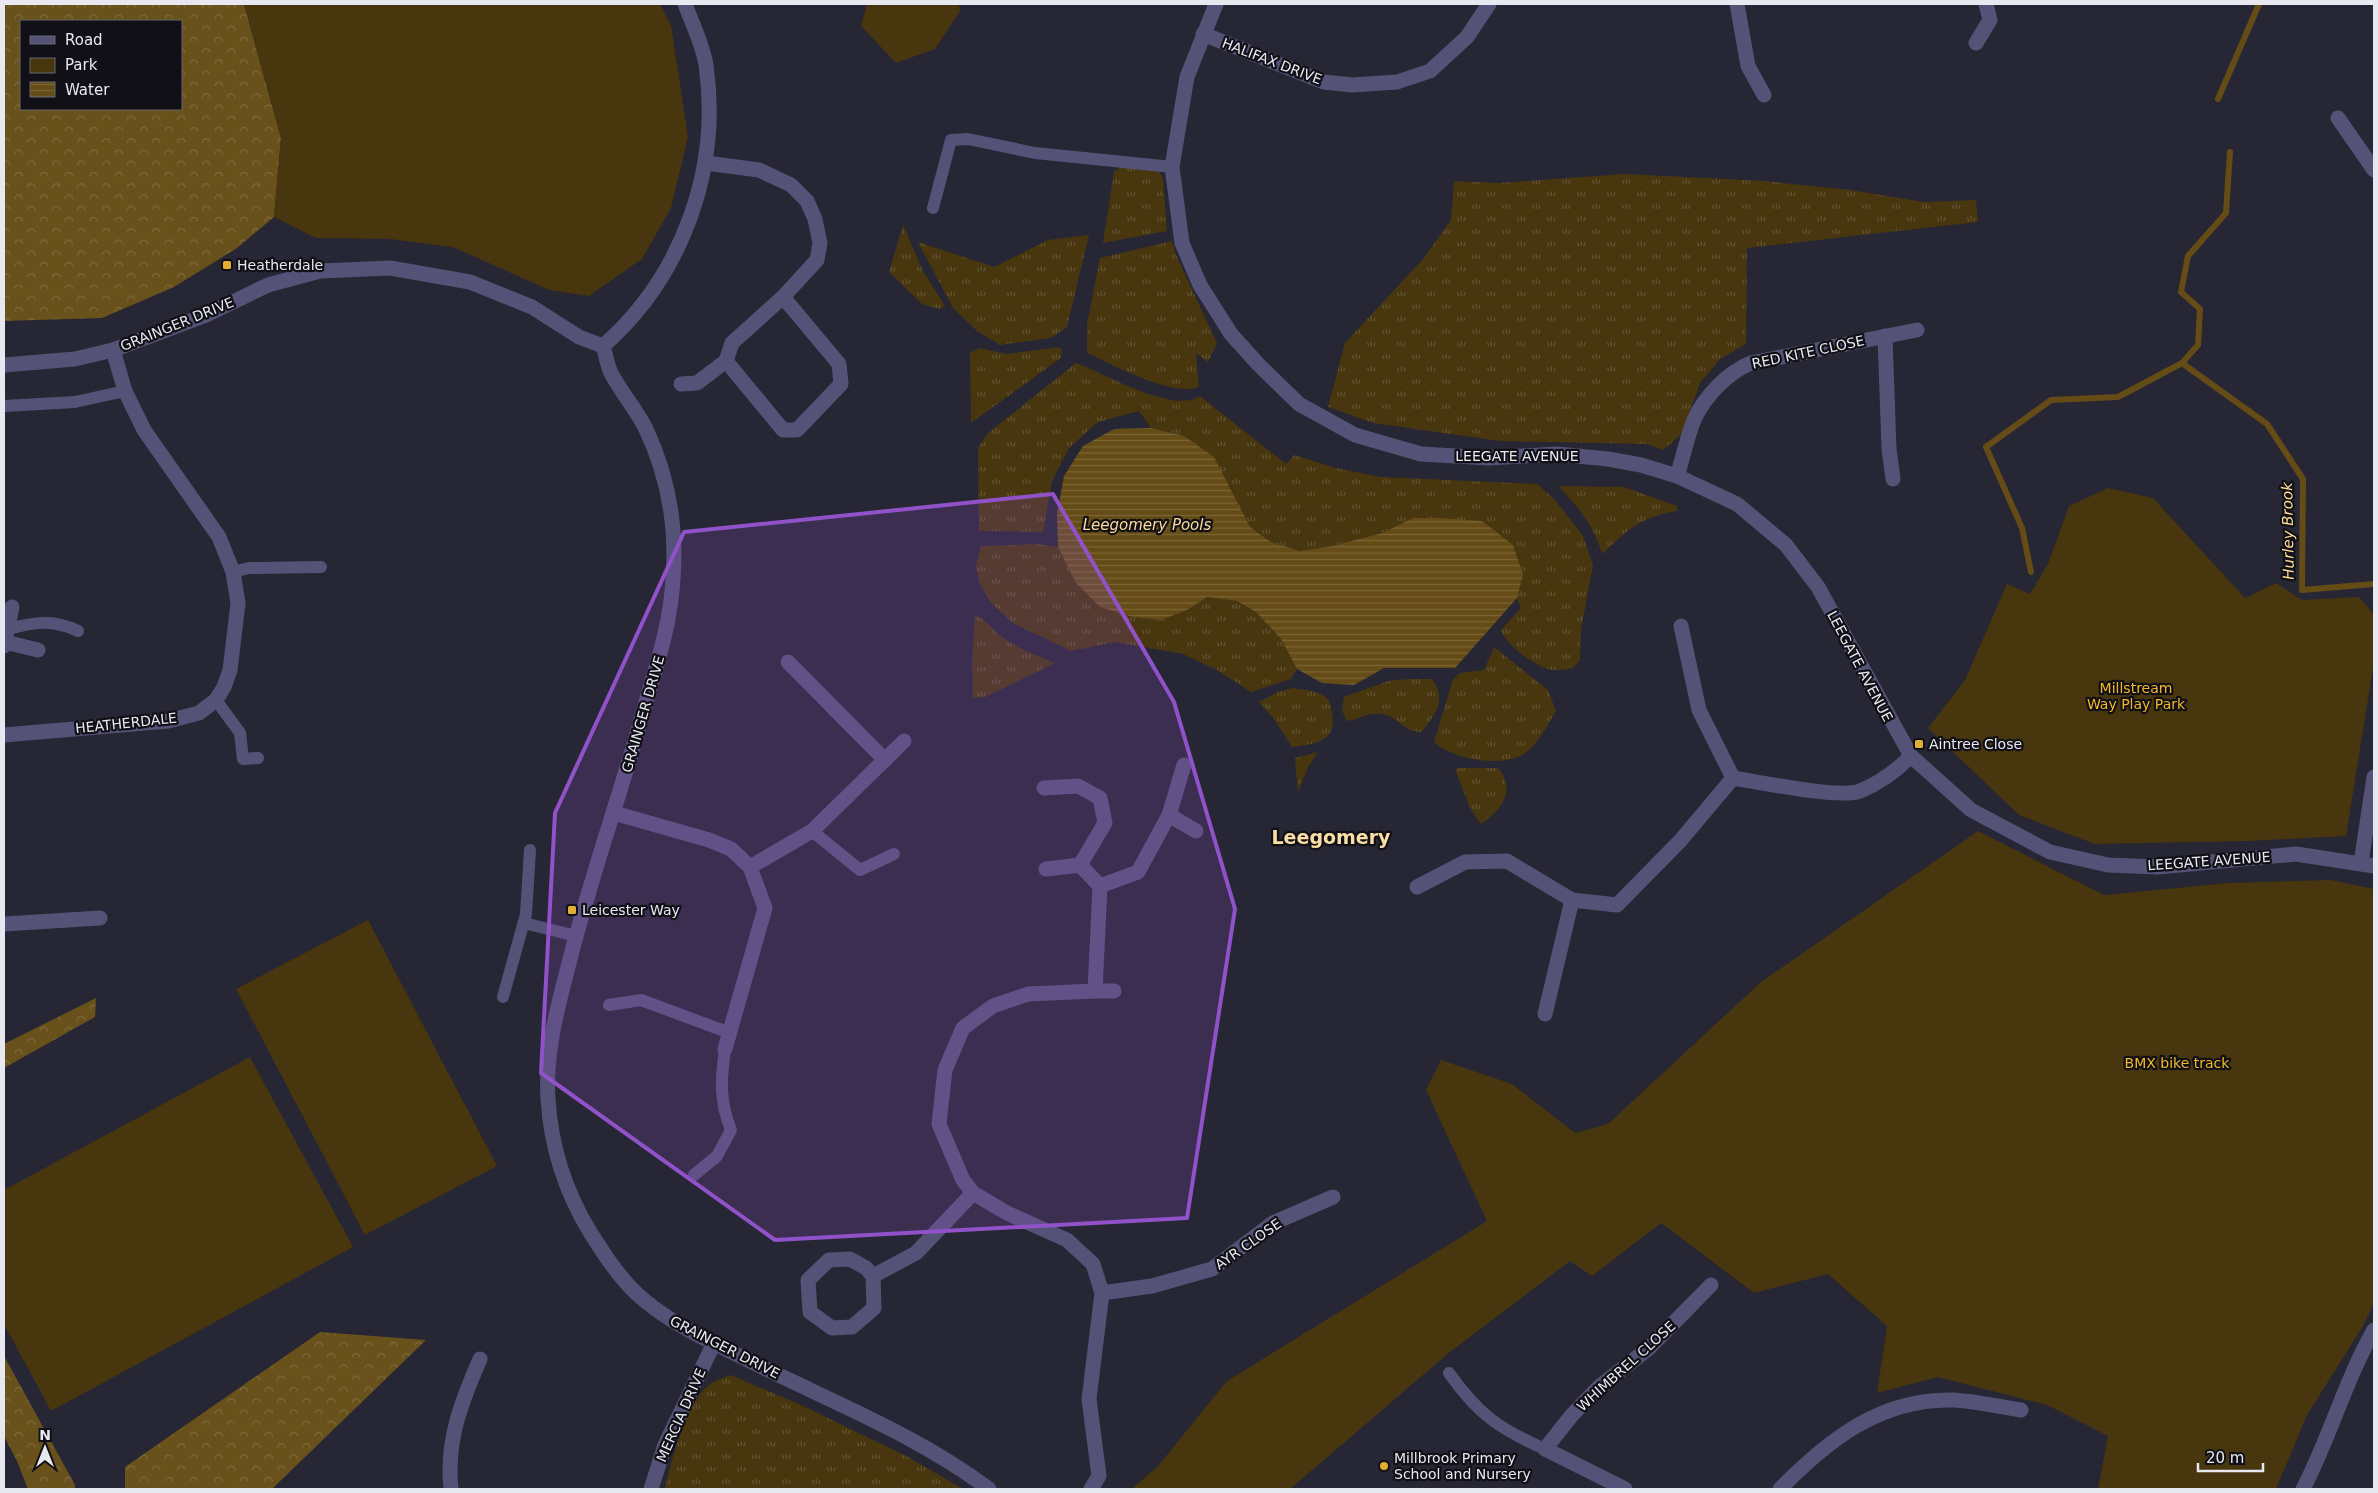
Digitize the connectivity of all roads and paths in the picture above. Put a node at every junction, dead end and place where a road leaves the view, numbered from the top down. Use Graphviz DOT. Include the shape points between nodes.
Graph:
graph roads {
  1 [pos="685,4"];
  2 [pos="1216,4"];
  3 [pos="1489,4"];
  4 [pos="1738,4"];
  5 [pos="1986,4"];
  6 [pos="1202,34"];
  7 [pos="1976,43"];
  8 [pos="1764,95"];
  9 [pos="2338,118"];
  10 [pos="706,163"];
  11 [pos="1172,167"];
  12 [pos="2374,170"];
  13 [pos="933,208"];
  14 [pos="783,297"];
  15 [pos="1917,330"];
  16 [pos="1885,336"];
  17 [pos="603,346"];
  18 [pos="113,350"];
  19 [pos="726,361"];
  20 [pos="4,365"];
  21 [pos="681,384"];
  22 [pos="125,391"];
  23 [pos="4,406"];
  24 [pos="1677,476"];
  25 [pos="1893,479"];
  26 [pos="321,567"];
  27 [pos="233,572"];
  28 [pos="12,607"];
  29 [pos="1681,626"];
  30 [pos="78,631"];
  31 [pos="5,639"];
  32 [pos="38,650"];
  33 [pos="788,662"];
  34 [pos="216,700"];
  35 [pos="4,735"];
  36 [pos="904,741"];
  37 [pos="1911,756"];
  38 [pos="258,758"];
  39 [pos="885,760"];
  40 [pos="1184,765"];
  41 [pos="2374,777"];
  42 [pos="1733,778"];
  43 [pos="1044,788"];
  44 [pos="614,813"];
  45 [pos="1169,815"];
  46 [pos="812,831"];
  47 [pos="1196,831"];
  48 [pos="530,850"];
  49 [pos="894,854"];
  50 [pos="1080,865"];
  51 [pos="2368,865"];
  52 [pos="750,867"];
  53 [pos="1046,869"];
  54 [pos="1100,886"];
  55 [pos="1417,887"];
  56 [pos="1572,900"];
  57 [pos="100,918"];
  58 [pos="524,923"];
  59 [pos="4,924"];
  60 [pos="576,936"];
  61 [pos="1095,991"];
  62 [pos="1114,991"];
  63 [pos="503,997"];
  64 [pos="609,1005"];
  65 [pos="1545,1014"];
  66 [pos="730,1033"];
  67 [pos="725,1049"];
  68 [pos="694,1175"];
  69 [pos="973,1193"];
  70 [pos="1333,1198"];
  71 [pos="874,1276"];
  72 [pos="1711,1286"];
  73 [pos="1102,1293"];
  74 [pos="2374,1330"];
  75 [pos="714,1343"];
  76 [pos="480,1359"];
  77 [pos="1449,1374"];
  78 [pos="2021,1410"];
  79 [pos="1545,1449"];
  80 [pos="451,1489"];
  81 [pos="651,1489"];
  82 [pos="989,1489"];
  83 [pos="1090,1489"];
  84 [pos="1625,1489"];
  85 [pos="1780,1489"];
  86 [pos="2303,1489"];
  1 -- 10 [label="street" via="706,63 710,137"];
  2 -- 6 [label="street, LEEGATE AVENUE"];
  3 -- 6 [label="street, HALIFAX DRIVE" via="1467,37 1430,71 1397,82 1352,85 1324,82"];
  4 -- 8 [label="street" via="1748,66"];
  5 -- 7 [label="street" via="1990,20"];
  6 -- 11 [label="street, LEEGATE AVENUE" via="1187,77"];
  9 -- 12 [label="street"];
  10 -- 14 [label="street" via="759,170 791,185 807,201 820,243 817,260"];
  10 -- 17 [label="street" via="700,190 682,237 658,283 623,328"];
  11 -- 13 [label="lane" via="1035,153 968,139 951,140"];
  11 -- 24 [label="street, LEEGATE AVENUE" via="1182,243 1200,285 1231,334 1299,404 1355,435 1421,454 1489,458 1574,456 1641,465"];
  14 -- 19 [label="street" via="732,343"];
  14 -- 19 [label="street" via="839,364 841,384 797,430 783,430"];
  15 -- 16 [label="street, RED KITE CLOSE"];
  16 -- 24 [label="street, RED KITE CLOSE" via="1738,368 1721,382 1695,419"];
  16 -- 25 [label="street, RED KITE CLOSE"];
  17 -- 18 [label="street, GRAINGER DRIVE" via="579,337 532,307 470,282 390,268 320,271 268,285 206,315"];
  17 -- 44 [label="street, GRAINGER DRIVE" via="610,370 644,425 665,476 675,535 670,614"];
  18 -- 20 [label="street, GRAINGER DRIVE" via="75,359"];
  18 -- 22 [label="street, HEATHERDALE"];
  19 -- 21 [label="street" via="697,383"];
  22 -- 23 [label="lane" via="76,402"];
  22 -- 27 [label="street, HEATHERDALE" via="144,430 219,537"];
  24 -- 37 [label="street, LEEGATE AVENUE" via="1737,504 1786,545 1818,587"];
  26 -- 27 [label="lane" via="249,568"];
  27 -- 34 [label="street, HEATHERDALE" via="238,603 234,644 230,670"];
  28 -- 31 [label="street"];
  29 -- 42 [label="street" via="1699,710"];
  30 -- 31 [label="lane" via="60,623 32,623"];
  31 -- 32 [label="street"];
  33 -- 39 [label="street"];
  34 -- 35 [label="street, HEATHERDALE" via="199,713 168,721"];
  34 -- 38 [label="lane" via="240,733 243,759"];
  36 -- 39 [label="street"];
  37 -- 42 [label="street" via="1892,775 1859,792 1832,794"];
  37 -- 51 [label="street, LEEGATE AVENUE" via="1971,810 2050,852 2080,860 2158,867 2296,854"];
  39 -- 46 [label="street"];
  40 -- 45 [label="street"];
  41 -- 51 [label="street"];
  42 -- 56 [label="street" via="1680,841 1617,905"];
  43 -- 50 [label="street" via="1078,786 1100,798 1105,823"];
  44 -- 52 [label="street" via="709,840 730,850"];
  44 -- 60 [label="street, GRAINGER DRIVE"];
  45 -- 47 [label="street"];
  45 -- 54 [label="street" via="1138,872"];
  46 -- 49 [label="lane" via="860,870"];
  46 -- 52 [label="street"];
  48 -- 58 [label="lane"];
  50 -- 53 [label="street"];
  50 -- 54 [label="street"];
  52 -- 66 [label="street" via="765,908"];
  54 -- 61 [label="street"];
  55 -- 56 [label="street" via="1465,862 1507,861"];
  56 -- 65 [label="street"];
  57 -- 59 [label="street"];
  58 -- 60 [label="lane"];
  58 -- 63 [label="lane"];
  60 -- 75 [label="street, GRAINGER DRIVE" via="555,1016 549,1057 548,1098 552,1135 566,1186 607,1260 635,1292 670,1320"];
  61 -- 62 [label="street"];
  61 -- 69 [label="street" via="1028,994 993,1006 963,1028 945,1070 939,1124 963,1180"];
  64 -- 66 [label="lane" via="641,1000"];
  66 -- 67 [label="street"];
  67 -- 68 [label="lane" via="721,1080 723,1109 731,1130 717,1156"];
  69 -- 71 [label="street" via="916,1254"];
  69 -- 73 [label="street" via="1007,1213 1067,1240 1093,1264"];
  70 -- 73 [label="street, AYR CLOSE" via="1273,1223 1212,1270 1152,1286"];
  71 -- 71 [label="street" via="874,1308 852,1327 832,1328 810,1312 808,1280 830,1260 850,1259"];
  72 -- 79 [label="street, WHIMBREL CLOSE" via="1649,1348 1599,1387"];
  73 -- 83 [label="street" via="1089,1399 1098,1476"];
  74 -- 86 [label="street" via="2343,1393 2319,1458"];
  75 -- 81 [label="street, MERCIA DRIVE" via="665,1445"];
  75 -- 82 [label="street, GRAINGER DRIVE" via="932,1452"];
  76 -- 80 [label="street" via="457,1414 449,1469"];
  77 -- 79 [label="lane" via="1477,1409 1512,1435"];
  78 -- 85 [label="street" via="1955,1400 1921,1401 1893,1408 1842,1434"];
  79 -- 84 [label="street"];
}
